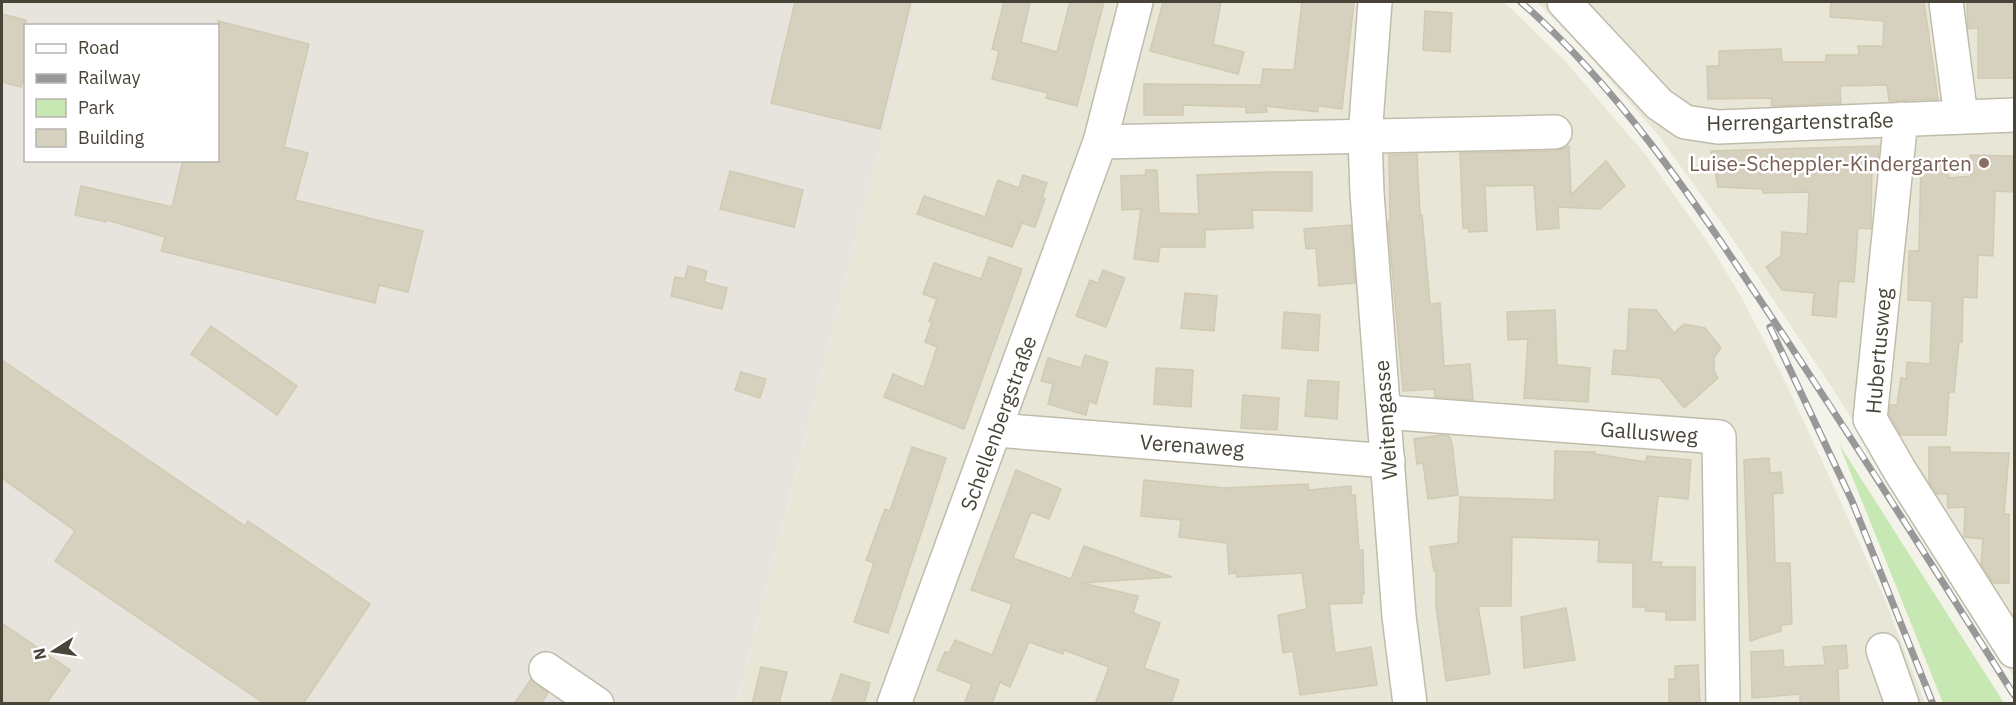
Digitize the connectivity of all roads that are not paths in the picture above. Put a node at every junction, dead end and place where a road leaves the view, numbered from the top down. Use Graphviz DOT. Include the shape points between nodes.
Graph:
graph roads {
  1 [pos="1136,2"];
  2 [pos="1375,2"];
  3 [pos="1564,2"];
  4 [pos="1946,2"];
  5 [pos="2014,115"];
  6 [pos="1961,117"];
  7 [pos="1901,119"];
  8 [pos="1555,132"];
  9 [pos="1365,136"];
  10 [pos="1100,142"];
  11 [pos="1384,412"];
  12 [pos="996,430"];
  13 [pos="1388,461"];
  14 [pos="1883,650"];
  15 [pos="2014,651"];
  16 [pos="546,669"];
  17 [pos="597,704"];
  18 [pos="894,704"];
  19 [pos="1410,704"];
  20 [pos="1724,704"];
  21 [pos="1902,704"];
  1 -- 10 [label="street, Schellenbergstraße"];
  2 -- 9 [label="street, Weitengasse"];
  3 -- 7 [label="street, Herrengartenstraße" via="1659,104 1684,122 1718,127"];
  4 -- 6 [label="street"];
  5 -- 6 [label="street, Herrengartenstraße"];
  6 -- 7 [label="street, Herrengartenstraße"];
  7 -- 15 [label="street, Hubertusweg" via="1870,419"];
  8 -- 9 [label="street"];
  9 -- 10 [label="street"];
  9 -- 11 [label="street, Weitengasse"];
  10 -- 12 [label="street, Schellenbergstraße"];
  11 -- 13 [label="street, Weitengasse"];
  11 -- 20 [label="street, Gallusweg" via="1719,437"];
  12 -- 13 [label="street, Verenaweg"];
  12 -- 18 [label="street, Schellenbergstraße"];
  13 -- 19 [label="street, Weitengasse" via="1399,616"];
  14 -- 21 [label="street"];
  16 -- 17 [label="street"];
}
